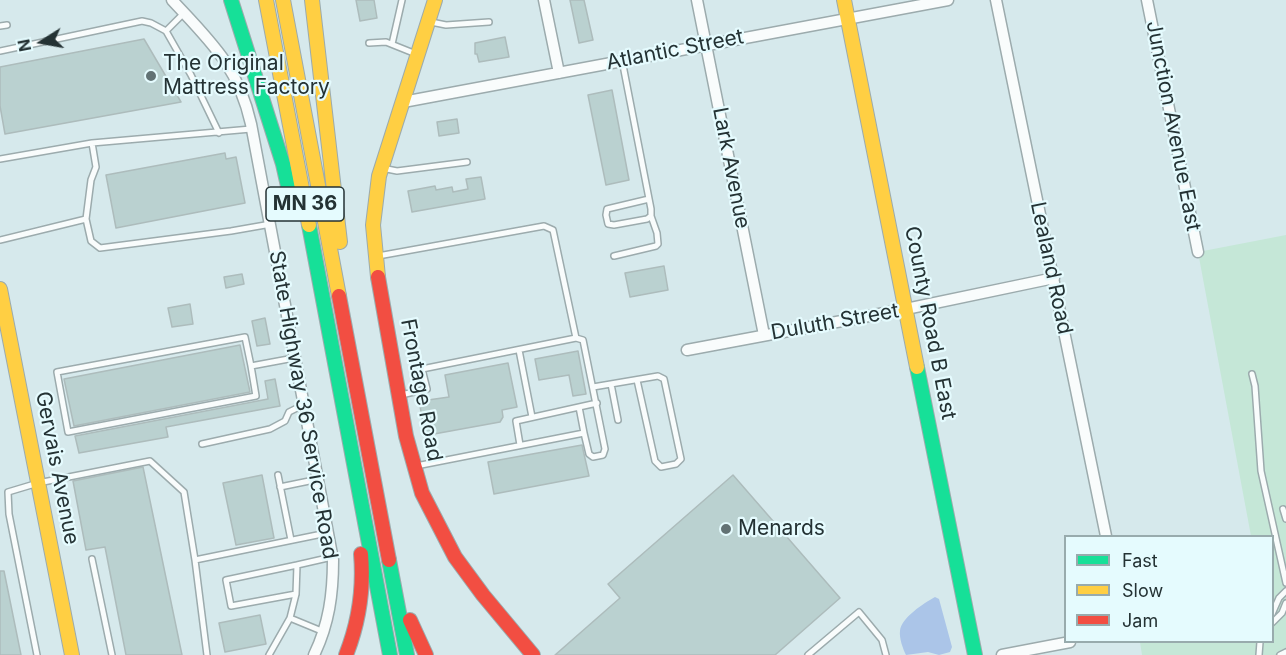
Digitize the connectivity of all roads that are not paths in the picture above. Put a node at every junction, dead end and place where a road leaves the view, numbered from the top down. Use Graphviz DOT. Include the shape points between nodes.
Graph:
graph roads {
  1 [pos="172,0"];
  2 [pos="231,0"];
  3 [pos="266,0"];
  4 [pos="283,0"];
  5 [pos="312,0"];
  6 [pos="402,0"];
  7 [pos="435,0"];
  8 [pos="544,0"];
  9 [pos="697,0"];
  10 [pos="844,0"];
  11 [pos="948,0"];
  12 [pos="996,0"];
  13 [pos="1147,0"];
  14 [pos="184,13"];
  15 [pos="848,19"];
  16 [pos="428,22"];
  17 [pos="489,22"];
  18 [pos="7,25"];
  19 [pos="0,26"];
  20 [pos="166,31"];
  21 [pos="369,43"];
  22 [pos="392,44"];
  23 [pos="706,44"];
  24 [pos="0,51"];
  25 [pos="418,55"];
  26 [pos="622,60"];
  27 [pos="559,73"];
  28 [pos="403,102"];
  29 [pos="252,129"];
  30 [pos="219,133"];
  31 [pos="92,143"];
  32 [pos="0,159"];
  33 [pos="467,162"];
  34 [pos="381,168"];
  35 [pos="649,199"];
  36 [pos="651,216"];
  37 [pos="86,219"];
  38 [pos="271,224"];
  39 [pos="0,240"];
  40 [pos="1198,252"];
  41 [pos="614,256"];
  42 [pos="376,257"];
  43 [pos="1054,278"];
  44 [pos="0,289"];
  45 [pos="906,309"];
  46 [pos="345,326"];
  47 [pos="4,330"];
  48 [pos="764,335"];
  49 [pos="576,338"];
  50 [pos="519,350"];
  51 [pos="687,350"];
  52 [pos="296,357"];
  53 [pos="251,366"];
  54 [pos="1252,374"];
  55 [pos="637,380"];
  56 [pos="611,384"];
  57 [pos="593,387"];
  58 [pos="399,396"];
  59 [pos="305,404"];
  60 [pos="597,404"];
  61 [pos="579,407"];
  62 [pos="344,408"];
  63 [pos="532,417"];
  64 [pos="618,420"];
  65 [pos="348,432"];
  66 [pos="584,433"];
  67 [pos="202,444"];
  68 [pos="520,445"];
  69 [pos="414,466"];
  70 [pos="278,475"];
  71 [pos="319,479"];
  72 [pos="38,483"];
  73 [pos="280,487"];
  74 [pos="1283,508"];
  75 [pos="1286,519"];
  76 [pos="329,532"];
  77 [pos="1106,535"];
  78 [pos="385,538"];
  79 [pos="291,540"];
  80 [pos="333,557"];
  81 [pos="92,558"];
  82 [pos="195,560"];
  83 [pos="297,565"];
  84 [pos="1286,583"];
  85 [pos="1286,591"];
  86 [pos="296,594"];
  87 [pos="1286,603"];
  88 [pos="1274,609"];
  89 [pos="291,618"];
  90 [pos="1274,621"];
  91 [pos="324,632"];
  92 [pos="1065,643"];
  93 [pos="1286,652"];
  94 [pos="37,655"];
  95 [pos="72,655"];
  96 [pos="112,655"];
  97 [pos="207,655"];
  98 [pos="269,655"];
  99 [pos="314,655"];
  100 [pos="346,655"];
  101 [pos="390,655"];
  102 [pos="407,655"];
  103 [pos="426,655"];
  104 [pos="533,655"];
  105 [pos="808,655"];
  106 [pos="886,655"];
  107 [pos="975,655"];
  108 [pos="1002,655"];
  109 [pos="1280,655"];
  1 -- 14 [label="street, State Highway 36 Service Road"];
  2 -- 62 [label="main road" via="283,164"];
  3 -- 62 [label="main road, MN 36"];
  4 -- 46 [label="main road, MN 36"];
  5 -- 46 [label="main road" via="338,217"];
  6 -- 22 [label="lane"];
  7 -- 16 [label="main road, Frontage Road"];
  8 -- 27 [label="street"];
  9 -- 23 [label="street, Lark Avenue"];
  10 -- 15 [label="main road, County Road B East"];
  11 -- 15 [label="street, Atlantic Street"];
  12 -- 43 [label="street, Lealand Road"];
  13 -- 40 [label="street, Junction Avenue East"];
  14 -- 20 [label="lane"];
  14 -- 29 [label="street, State Highway 36 Service Road" via="228,64 246,102"];
  15 -- 23 [label="street, Atlantic Street"];
  15 -- 45 [label="main road, County Road B East"];
  16 -- 17 [label="lane" via="447,26"];
  16 -- 25 [label="main road, Frontage Road"];
  18 -- 19 [label="lane"];
  20 -- 24 [label="lane" via="142,21"];
  20 -- 30 [label="lane"];
  21 -- 22 [label="lane"];
  22 -- 25 [label="lane"];
  23 -- 26 [label="street, Atlantic Street"];
  23 -- 48 [label="street, Lark Avenue"];
  25 -- 28 [label="main road, Frontage Road"];
  26 -- 27 [label="street, Atlantic Street"];
  26 -- 35 [label="lane"];
  27 -- 28 [label="street, Atlantic Street"];
  28 -- 34 [label="main road, Frontage Road"];
  29 -- 30 [label="lane"];
  29 -- 38 [label="street, State Highway 36 Service Road"];
  30 -- 31 [label="lane"];
  31 -- 32 [label="lane"];
  31 -- 37 [label="lane" via="96,167"];
  33 -- 34 [label="lane" via="397,171"];
  34 -- 42 [label="main road, Frontage Road" via="375,208"];
  35 -- 36 [label="lane"];
  35 -- 36 [label="lane" via="615,206 607,209 606,215 608,224 615,225"];
  36 -- 41 [label="lane" via="658,244"];
  37 -- 38 [label="lane" via="91,241 100,248"];
  37 -- 39 [label="lane"];
  38 -- 52 [label="street, State Highway 36 Service Road"];
  42 -- 49 [label="lane" via="544,226 553,230"];
  42 -- 58 [label="main road, Frontage Road"];
  43 -- 45 [label="street, Duluth Street"];
  43 -- 77 [label="street, Lealand Road"];
  44 -- 47 [label="main road, Gervais Avenue"];
  45 -- 48 [label="street, Duluth Street"];
  45 -- 107 [label="main road, County Road B East"];
  46 -- 78 [label="main road, MN 36"];
  47 -- 72 [label="main road, Gervais Avenue"];
  48 -- 51 [label="street, Duluth Street"];
  49 -- 50 [label="lane"];
  49 -- 57 [label="lane" via="583,340"];
  50 -- 58 [label="lane" via="422,369 427,389"];
  50 -- 63 [label="lane"];
  52 -- 53 [label="lane"];
  52 -- 59 [label="street, State Highway 36 Service Road"];
  53 -- 53 [label="lane" via="256,396 68,432 57,372 245,337"];
  54 -- 84 [label="lane" via="1261,471"];
  55 -- 55 [label="lane" via="658,375 664,379 681,459 676,464 662,467 655,461"];
  55 -- 56 [label="lane"];
  56 -- 57 [label="lane"];
  56 -- 64 [label="lane"];
  57 -- 60 [label="lane"];
  58 -- 69 [label="main road, Frontage Road"];
  59 -- 67 [label="lane" via="270,429"];
  59 -- 71 [label="street, State Highway 36 Service Road"];
  60 -- 61 [label="lane"];
  60 -- 66 [label="lane" via="603,455 590,454"];
  61 -- 63 [label="lane"];
  61 -- 66 [label="lane"];
  62 -- 65 [label="main road, MN 36"];
  63 -- 68 [label="lane" via="516,421"];
  65 -- 100 [label="main road" via="362,579 356,625"];
  65 -- 101 [label="main road, MN 36"];
  66 -- 68 [label="lane"];
  68 -- 69 [label="lane"];
  69 -- 104 [label="main road, Frontage Road" via="433,517 455,557"];
  70 -- 73 [label="lane"];
  71 -- 73 [label="lane"];
  71 -- 76 [label="street, State Highway 36 Service Road"];
  72 -- 82 [label="lane" via="150,461 184,492"];
  72 -- 94 [label="lane" via="8,492"];
  72 -- 95 [label="main road, Gervais Avenue"];
  73 -- 79 [label="lane"];
  74 -- 75 [label="lane"];
  76 -- 79 [label="lane"];
  76 -- 80 [label="street, State Highway 36 Service Road"];
  78 -- 102 [label="main road, MN 36"];
  78 -- 103 [label="main road" via="407,613"];
  79 -- 82 [label="lane"];
  80 -- 83 [label="lane"];
  80 -- 91 [label="street, State Highway 36 Service Road" via="333,588"];
  81 -- 96 [label="lane"];
  82 -- 97 [label="lane"];
  83 -- 86 [label="lane"];
  83 -- 86 [label="lane" via="226,580 231,606"];
  85 -- 88 [label="lane"];
  86 -- 89 [label="lane"];
  87 -- 90 [label="lane"];
  89 -- 91 [label="lane"];
  89 -- 98 [label="lane"];
  91 -- 99 [label="street, State Highway 36 Service Road"];
  92 -- 108 [label="street"];
  93 -- 109 [label="lane"];
  105 -- 106 [label="lane" via="859,612 882,640"];
}
